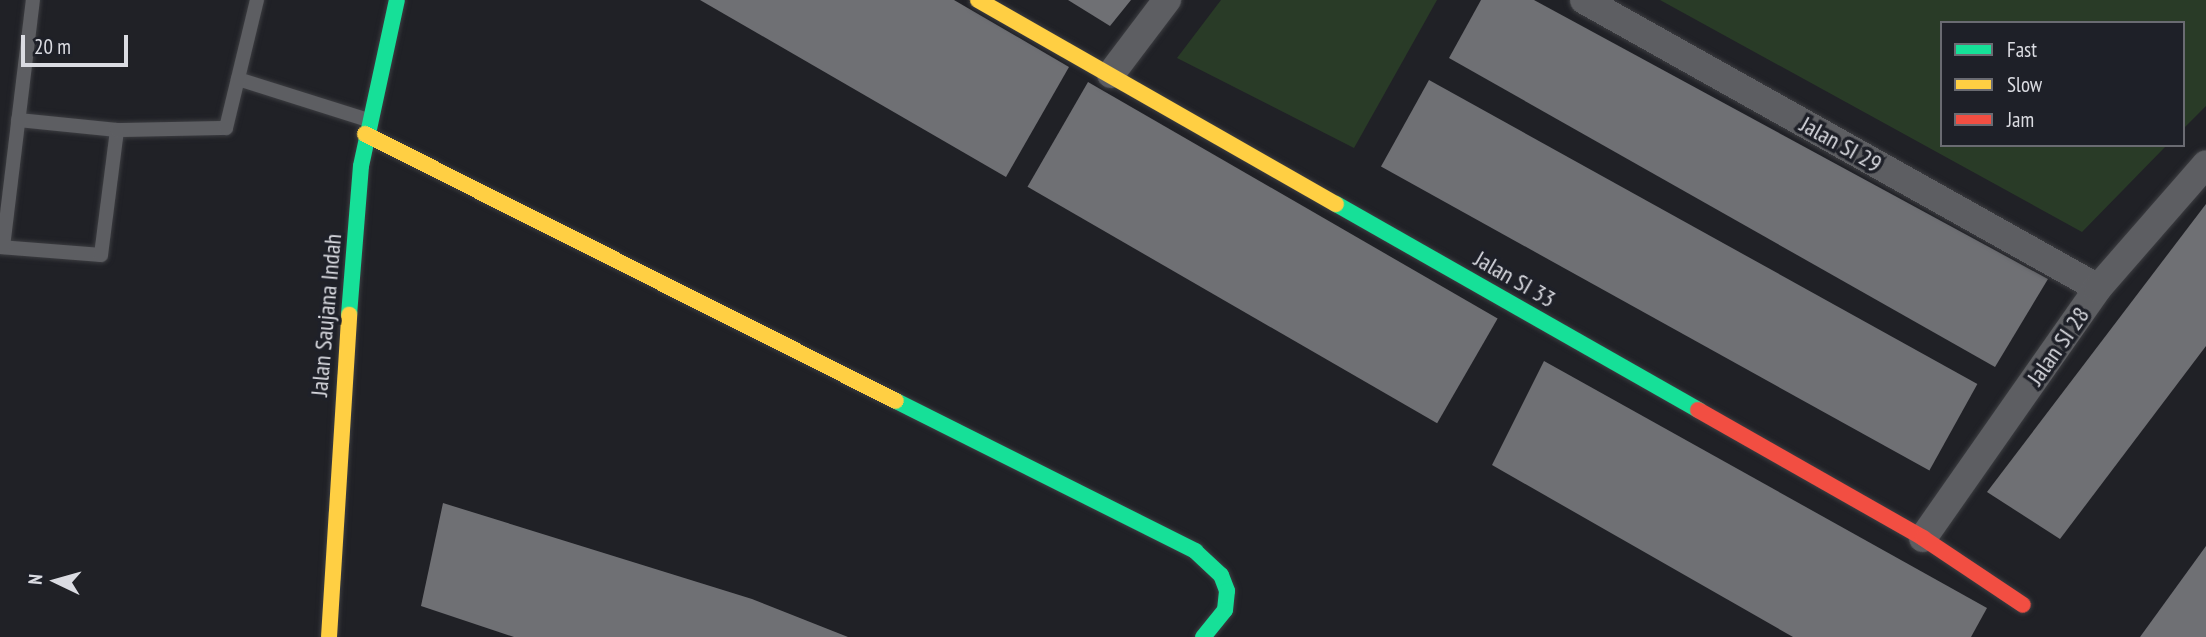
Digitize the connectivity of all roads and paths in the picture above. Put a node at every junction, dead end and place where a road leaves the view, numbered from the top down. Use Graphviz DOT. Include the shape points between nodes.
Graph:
graph roads {
  1 [pos="33,0"];
  2 [pos="257,0"];
  3 [pos="397,0"];
  4 [pos="978,0"];
  5 [pos="1167,0"];
  6 [pos="1584,0"];
  7 [pos="1111,74"];
  8 [pos="238,79"];
  9 [pos="18,120"];
  10 [pos="367,127"];
  11 [pos="117,130"];
  12 [pos="2206,164"];
  13 [pos="1,247"];
  14 [pos="2098,288"];
  15 [pos="1923,538"];
  16 [pos="2024,605"];
  17 [pos="328,637"];
  18 [pos="1203,637"];
  1 -- 9 [label="lane"];
  2 -- 8 [label="lane"];
  3 -- 10 [label="street, Jalan Saujana Indah"];
  4 -- 7 [label="street, Jalan SI 33"];
  5 -- 7 [label="street"];
  6 -- 14 [label="street, Jalan SI 29"];
  7 -- 15 [label="street, Jalan SI 33"];
  8 -- 10 [label="lane"];
  8 -- 11 [label="lane" via="226,128"];
  9 -- 11 [label="lane"];
  9 -- 13 [label="lane"];
  10 -- 17 [label="street, Jalan Saujana Indah" via="331,532"];
  10 -- 18 [label="street" via="1195,551 1221,575 1227,591 1225,610"];
  11 -- 13 [label="lane" via="102,255"];
  12 -- 14 [label="street, Jalan SI 28"];
  14 -- 15 [label="street, Jalan SI 28"];
  15 -- 16 [label="street, Jalan SI 33"];
}
